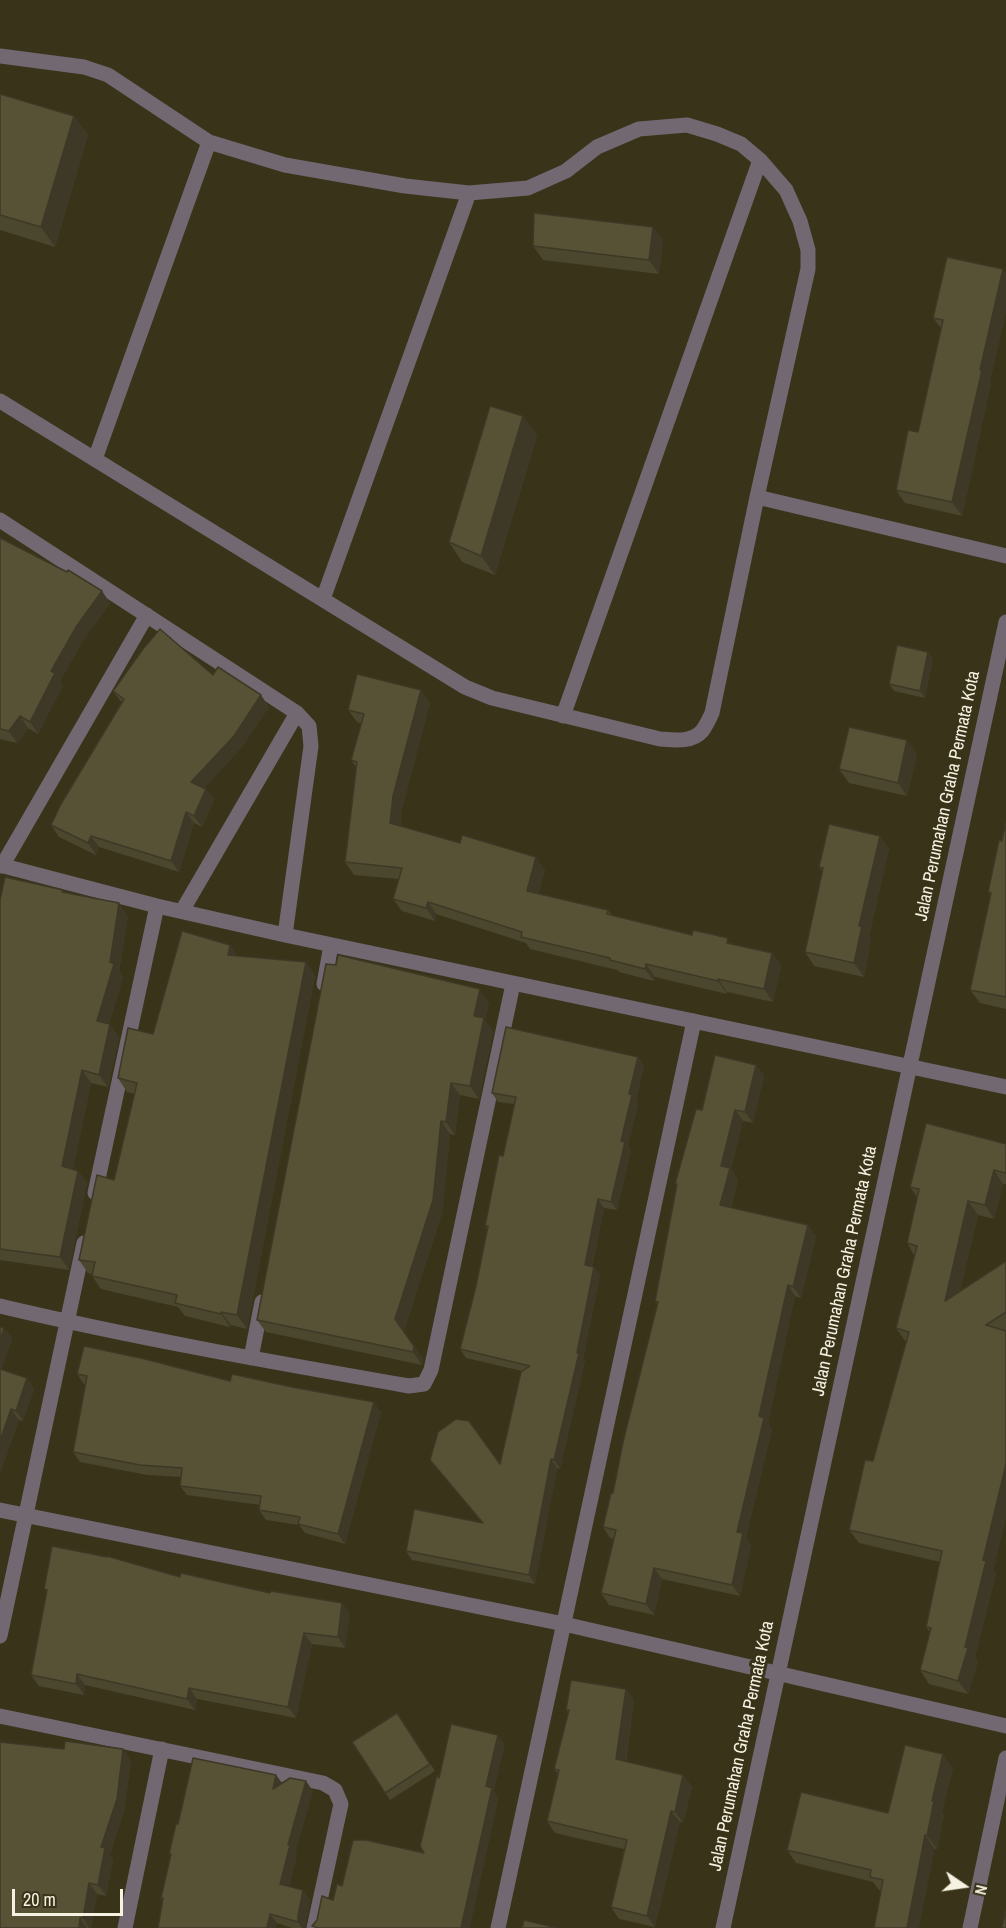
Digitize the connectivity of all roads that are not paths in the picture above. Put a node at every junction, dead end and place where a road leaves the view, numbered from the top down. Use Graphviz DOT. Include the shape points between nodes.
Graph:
graph roads {
  1 [pos="0,56"];
  2 [pos="209,142"];
  3 [pos="760,160"];
  4 [pos="469,193"];
  5 [pos="0,401"];
  6 [pos="95,459"];
  7 [pos="757,497"];
  8 [pos="0,520"];
  9 [pos="1006,556"];
  10 [pos="323,599"];
  11 [pos="147,615"];
  12 [pos="1006,622"];
  13 [pos="297,714"];
  14 [pos="563,716"];
  15 [pos="1,865"];
  16 [pos="157,906"];
  17 [pos="182,911"];
  18 [pos="285,935"];
  19 [pos="331,945"];
  20 [pos="513,984"];
  21 [pos="320,1003"];
  22 [pos="693,1021"];
  23 [pos="909,1066"];
  24 [pos="1006,1087"];
  25 [pos="92,1206"];
  26 [pos="87,1229"];
  27 [pos="264,1289"];
  28 [pos="0,1306"];
  29 [pos="68,1322"];
  30 [pos="251,1358"];
  31 [pos="0,1510"];
  32 [pos="26,1516"];
  33 [pos="564,1624"];
  34 [pos="0,1636"];
  35 [pos="777,1673"];
  36 [pos="0,1716"];
  37 [pos="1006,1726"];
  38 [pos="162,1749"];
  39 [pos="1006,1758"];
  40 [pos="125,1928"];
  41 [pos="314,1928"];
  42 [pos="498,1928"];
  43 [pos="723,1928"];
  44 [pos="970,1928"];
  1 -- 2 [label="street" via="84,67 108,75"];
  2 -- 4 [label="street" via="285,165"];
  2 -- 6 [label="street"];
  3 -- 4 [label="street" via="741,144 687,125 639,129 597,147 566,171 528,189"];
  3 -- 7 [label="street" via="786,190 800,221 808,250 808,269"];
  3 -- 14 [label="street"];
  4 -- 10 [label="street"];
  5 -- 6 [label="street"];
  6 -- 10 [label="street"];
  7 -- 9 [label="street"];
  7 -- 14 [label="street" via="712,713 702,732 690,739 660,739"];
  8 -- 11 [label="street"];
  10 -- 14 [label="street" via="465,687"];
  11 -- 13 [label="street"];
  11 -- 15 [label="street"];
  12 -- 23 [label="street, Jalan Perumahan Graha Permata Kota"];
  13 -- 17 [label="street"];
  13 -- 18 [label="street" via="309,726 311,746"];
  15 -- 16 [label="street"];
  16 -- 17 [label="street"];
  16 -- 25 [label="street"];
  17 -- 18 [label="street"];
  18 -- 19 [label="street"];
  19 -- 20 [label="street"];
  19 -- 21 [label="street"];
  20 -- 22 [label="street"];
  20 -- 30 [label="street" via="431,1370 423,1384 409,1386"];
  22 -- 23 [label="street"];
  22 -- 33 [label="street"];
  23 -- 24 [label="street"];
  23 -- 35 [label="street, Jalan Perumahan Graha Permata Kota"];
  26 -- 29 [label="street"];
  27 -- 30 [label="street"];
  28 -- 29 [label="street"];
  29 -- 30 [label="street"];
  29 -- 32 [label="street"];
  31 -- 32 [label="street"];
  32 -- 33 [label="street"];
  32 -- 34 [label="street"];
  33 -- 35 [label="street"];
  33 -- 42 [label="street"];
  35 -- 37 [label="street"];
  35 -- 43 [label="street, Jalan Perumahan Graha Permata Kota"];
  36 -- 38 [label="street"];
  38 -- 40 [label="street"];
  38 -- 41 [label="street" via="323,1783 335,1790 341,1804"];
  39 -- 44 [label="street"];
}
